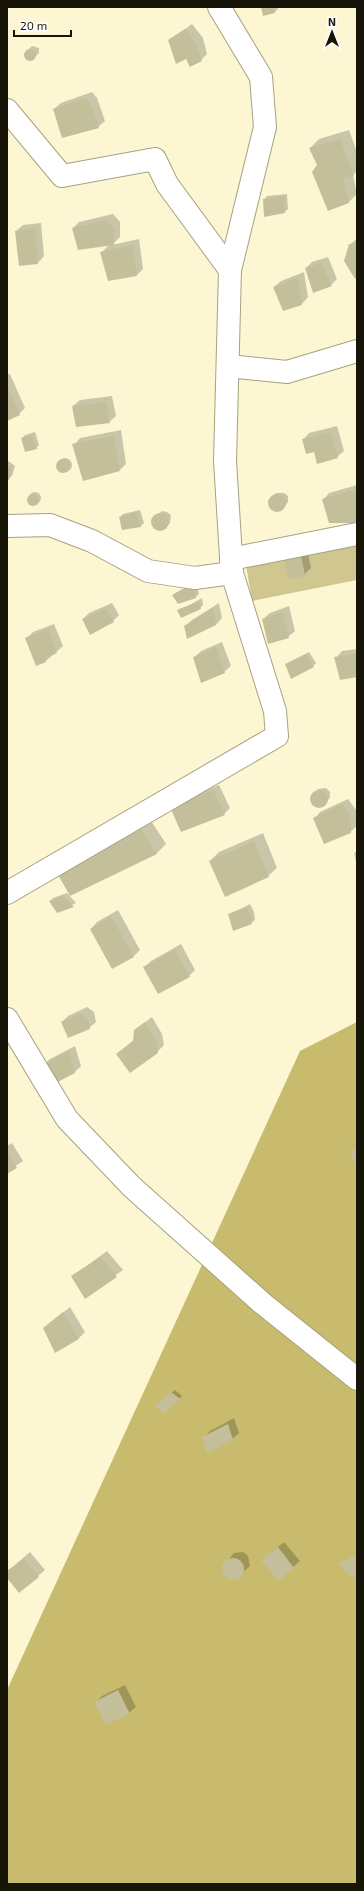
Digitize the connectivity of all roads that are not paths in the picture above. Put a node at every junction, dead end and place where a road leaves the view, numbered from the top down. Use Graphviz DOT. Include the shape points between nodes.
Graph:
graph roads {
  1 [pos="219,7"];
  2 [pos="7,110"];
  3 [pos="230,270"];
  4 [pos="357,351"];
  5 [pos="228,366"];
  6 [pos="7,526"];
  7 [pos="357,534"];
  8 [pos="231,566"];
  9 [pos="7,893"];
  10 [pos="7,1019"];
  11 [pos="357,1379"];
  1 -- 3 [label="street" via="261,77 266,128"];
  2 -- 3 [label="street" via="62,176 155,159 167,184"];
  3 -- 5 [label="street"];
  4 -- 5 [label="street" via="287,372"];
  5 -- 8 [label="street" via="225,460"];
  6 -- 8 [label="street" via="50,525 92,541 148,571 195,578"];
  7 -- 8 [label="street"];
  8 -- 9 [label="street" via="275,711 277,736"];
  10 -- 11 [label="street" via="67,1119 132,1187 262,1303"];
}
